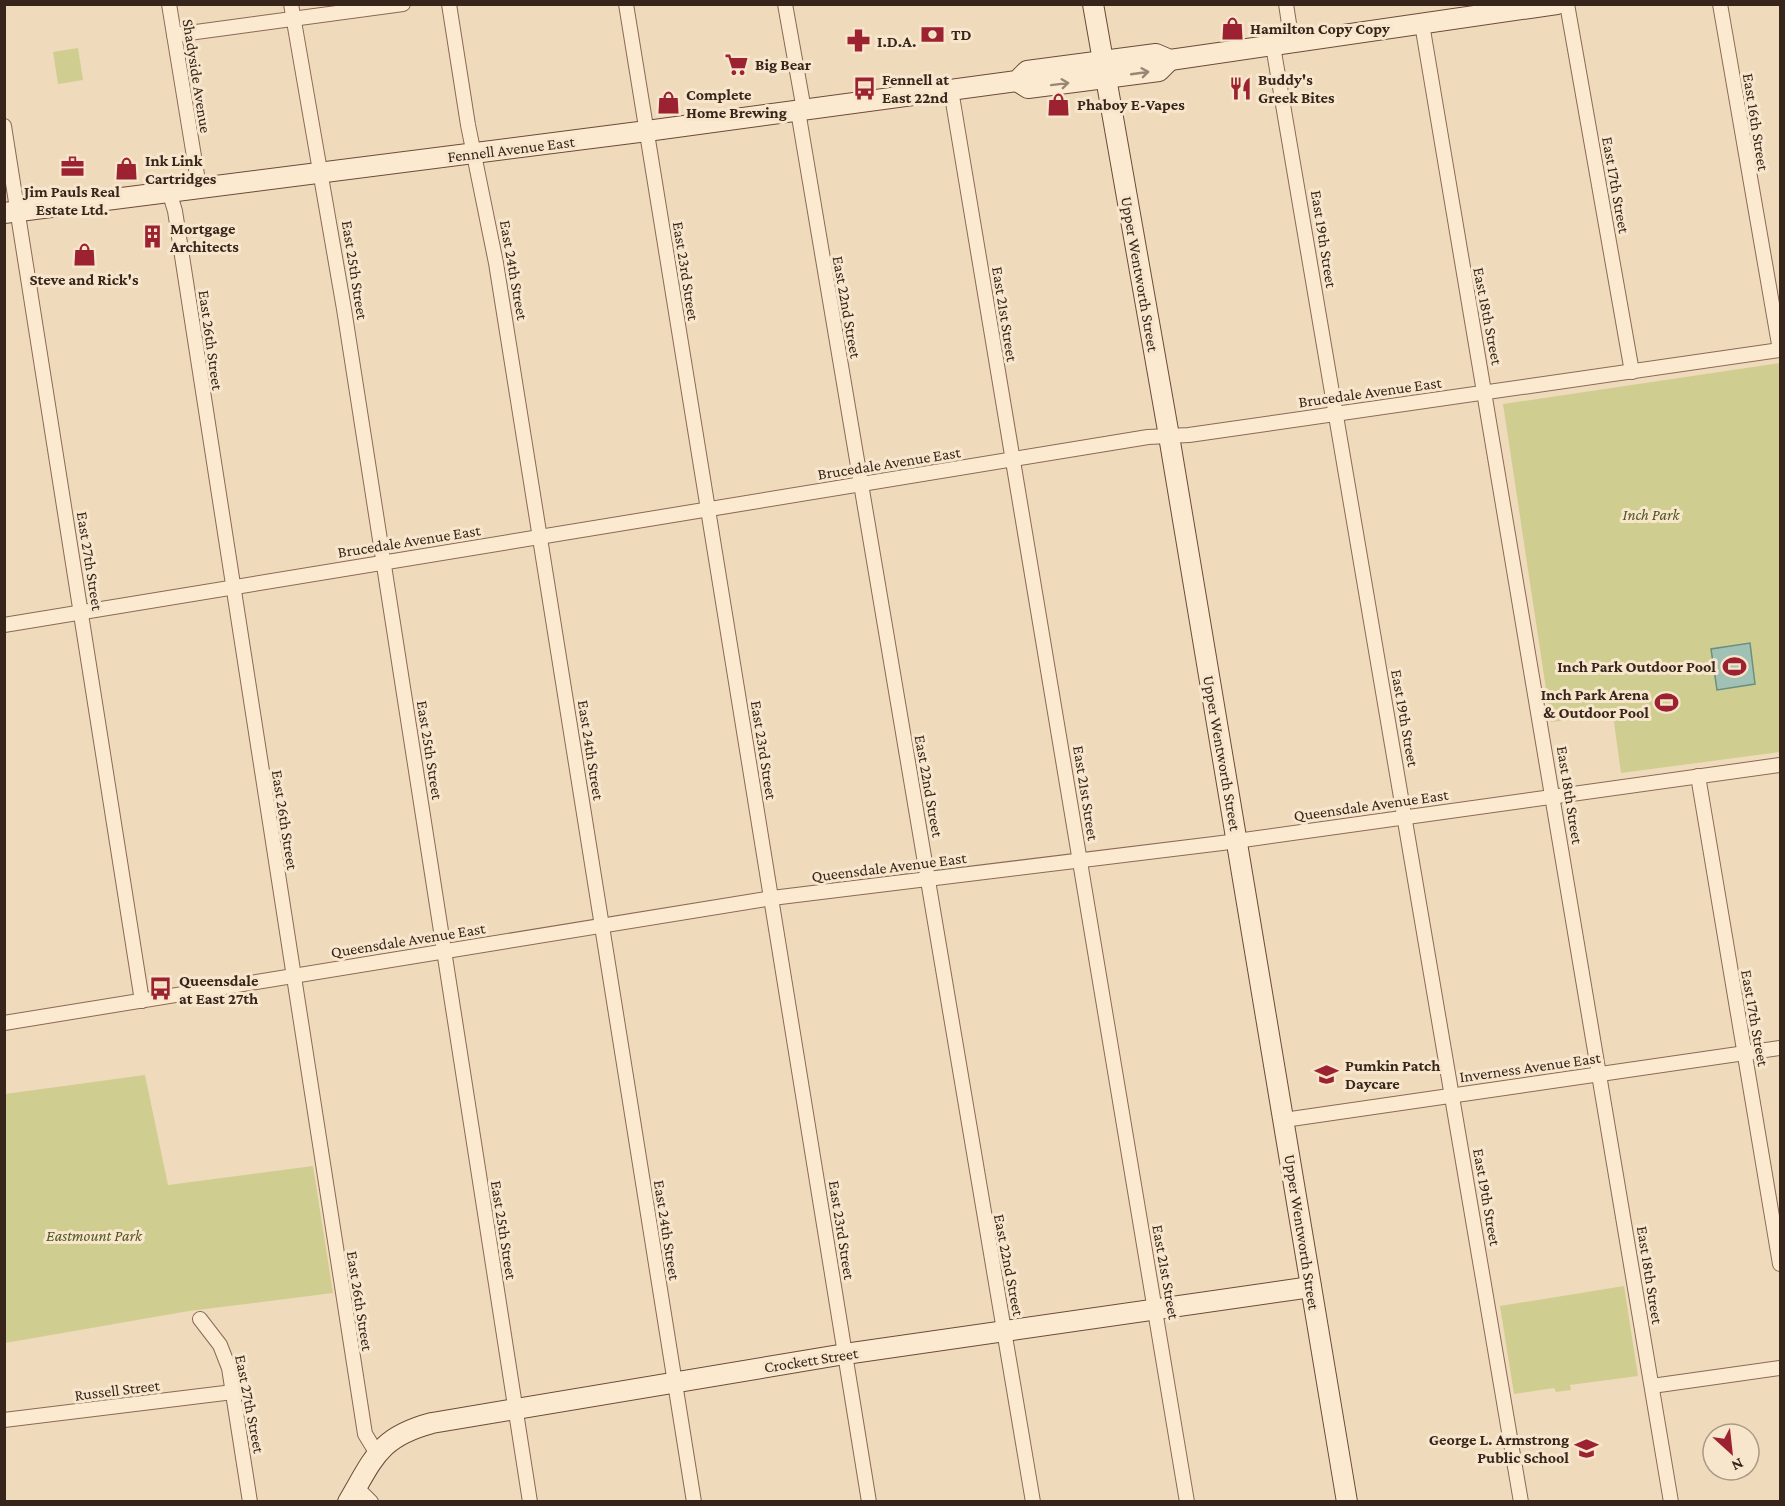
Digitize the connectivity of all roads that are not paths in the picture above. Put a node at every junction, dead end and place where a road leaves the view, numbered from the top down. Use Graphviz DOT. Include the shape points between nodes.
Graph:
graph roads {
  1 [pos="169,4"];
  2 [pos="403,4"];
  3 [pos="449,4"];
  4 [pos="626,4"];
  5 [pos="785,4"];
  6 [pos="1093,4"];
  7 [pos="1286,4"];
  8 [pos="1557,4"];
  9 [pos="1567,4"];
  10 [pos="1720,4"];
  11 [pos="292,11"];
  12 [pos="1456,11"];
  13 [pos="1422,24"];
  14 [pos="174,35"];
  15 [pos="1283,45"];
  16 [pos="1104,70"];
  17 [pos="951,90"];
  18 [pos="801,111"];
  19 [pos="4,126"];
  20 [pos="647,131"];
  21 [pos="475,153"];
  22 [pos="319,172"];
  23 [pos="199,187"];
  24 [pos="169,191"];
  25 [pos="12,212"];
  26 [pos="1780,350"];
  27 [pos="1632,372"];
  28 [pos="1486,393"];
  29 [pos="1337,413"];
  30 [pos="1169,436"];
  31 [pos="1012,459"];
  32 [pos="860,484"];
  33 [pos="708,510"];
  34 [pos="540,537"];
  35 [pos="384,562"];
  36 [pos="232,586"];
  37 [pos="82,612"];
  38 [pos="4,624"];
  39 [pos="1780,765"];
  40 [pos="1698,776"];
  41 [pos="1553,796"];
  42 [pos="1405,817"];
  43 [pos="1236,840"];
  44 [pos="1081,860"];
  45 [pos="928,879"];
  46 [pos="772,898"];
  47 [pos="603,925"];
  48 [pos="444,951"];
  49 [pos="293,976"];
  50 [pos="142,1001"];
  51 [pos="4,1023"];
  52 [pos="1780,1048"];
  53 [pos="1745,1053"];
  54 [pos="1600,1074"];
  55 [pos="1452,1094"];
  56 [pos="1284,1120"];
  57 [pos="1780,1264"];
  58 [pos="1311,1287"];
  59 [pos="1157,1309"];
  60 [pos="200,1319"];
  61 [pos="1005,1331"];
  62 [pos="845,1354"];
  63 [pos="1780,1368"];
  64 [pos="676,1382"];
  65 [pos="1652,1386"];
  66 [pos="232,1392"];
  67 [pos="515,1409"];
  68 [pos="4,1420"];
  69 [pos="376,1452"];
  70 [pos="352,1494"];
  71 [pos="250,1502"];
  72 [pos="371,1502"];
  73 [pos="530,1502"];
  74 [pos="694,1502"];
  75 [pos="869,1502"];
  76 [pos="1033,1502"];
  77 [pos="1187,1502"];
  78 [pos="1347,1502"];
  79 [pos="1521,1502"];
  80 [pos="1671,1502"];
  1 -- 14 [label="street, Shadyside Avenue"];
  2 -- 11 [label="street"];
  3 -- 21 [label="street, East 24th Street"];
  4 -- 20 [label="street, East 23rd Street"];
  5 -- 18 [label="street, East 22nd Street"];
  6 -- 16 [label="main road, Upper Wentworth Street"];
  7 -- 15 [label="street, East 19th Street"];
  8 -- 12 [label="main road, Fennell Avenue East"];
  9 -- 27 [label="street, East 17th Street"];
  10 -- 26 [label="street, East 16th Street"];
  11 -- 14 [label="street"];
  11 -- 22 [label="street, East 25th Street"];
  12 -- 13 [label="main road, Fennell Avenue East"];
  13 -- 15 [label="main road, Fennell Avenue East"];
  13 -- 28 [label="street, East 18th Street"];
  14 -- 23 [label="street, Shadyside Avenue"];
  15 -- 16 [label="main road, Fennell Avenue East" via="1170,60 1159,70"];
  15 -- 29 [label="street, East 19th Street"];
  16 -- 17 [label="main road, Fennell Avenue East" via="1029,88 1017,81"];
  16 -- 30 [label="main road, Upper Wentworth Street"];
  17 -- 18 [label="main road, Fennell Avenue East"];
  17 -- 31 [label="street, East 21st Street"];
  18 -- 20 [label="main road, Fennell Avenue East"];
  18 -- 32 [label="street, East 22nd Street"];
  19 -- 25 [label="street, East 27th Street"];
  20 -- 21 [label="main road, Fennell Avenue East"];
  20 -- 33 [label="street, East 23rd Street"];
  21 -- 22 [label="main road, Fennell Avenue East"];
  21 -- 34 [label="street, East 24th Street"];
  22 -- 23 [label="main road, Fennell Avenue East"];
  22 -- 35 [label="street, East 25th Street" via="325,189"];
  23 -- 24 [label="main road, Fennell Avenue East"];
  24 -- 25 [label="main road, Fennell Avenue East"];
  24 -- 36 [label="street, East 26th Street"];
  25 -- 37 [label="street, East 27th Street"];
  26 -- 27 [label="street, Brucedale Avenue East"];
  27 -- 28 [label="street, Brucedale Avenue East"];
  28 -- 29 [label="street, Brucedale Avenue East"];
  28 -- 41 [label="street, East 18th Street"];
  29 -- 30 [label="street, Brucedale Avenue East"];
  29 -- 42 [label="street, East 19th Street"];
  30 -- 31 [label="street, Brucedale Avenue East"];
  30 -- 43 [label="main road, Upper Wentworth Street"];
  31 -- 32 [label="street, Brucedale Avenue East"];
  31 -- 44 [label="street, East 21st Street"];
  32 -- 33 [label="street, Brucedale Avenue East"];
  32 -- 45 [label="street, East 22nd Street"];
  33 -- 34 [label="street, Brucedale Avenue East"];
  33 -- 46 [label="street, East 23rd Street"];
  34 -- 35 [label="street, Brucedale Avenue East"];
  34 -- 47 [label="street, East 24th Street"];
  35 -- 36 [label="street, Brucedale Avenue East"];
  35 -- 48 [label="street, East 25th Street"];
  36 -- 37 [label="street, Brucedale Avenue East"];
  36 -- 49 [label="street, East 26th Street"];
  37 -- 38 [label="street, Brucedale Avenue East"];
  37 -- 50 [label="street, East 27th Street"];
  39 -- 40 [label="street, Queensdale Avenue East"];
  40 -- 41 [label="street, Queensdale Avenue East"];
  40 -- 53 [label="street, East 17th Street"];
  41 -- 42 [label="street, Queensdale Avenue East"];
  41 -- 54 [label="street, East 18th Street"];
  42 -- 43 [label="street, Queensdale Avenue East"];
  42 -- 55 [label="street, East 19th Street"];
  43 -- 44 [label="street, Queensdale Avenue East"];
  43 -- 56 [label="main road, Upper Wentworth Street"];
  44 -- 45 [label="street, Queensdale Avenue East"];
  44 -- 59 [label="street, East 21st Street"];
  45 -- 46 [label="street, Queensdale Avenue East"];
  45 -- 61 [label="street, East 22nd Street"];
  46 -- 47 [label="street, Queensdale Avenue East"];
  46 -- 62 [label="street, East 23rd Street"];
  47 -- 48 [label="street, Queensdale Avenue East"];
  47 -- 64 [label="street, East 24th Street"];
  48 -- 49 [label="street, Queensdale Avenue East"];
  48 -- 67 [label="street, East 25th Street"];
  49 -- 50 [label="street, Queensdale Avenue East"];
  49 -- 69 [label="street, East 26th Street" via="365,1434"];
  50 -- 51 [label="street, Queensdale Avenue East"];
  52 -- 53 [label="street, Inverness Avenue East"];
  53 -- 54 [label="street, Inverness Avenue East"];
  53 -- 57 [label="street, East 17th Street"];
  54 -- 55 [label="street, Inverness Avenue East"];
  54 -- 65 [label="street, East 18th Street"];
  55 -- 56 [label="street, Inverness Avenue East"];
  55 -- 79 [label="street, East 19th Street"];
  56 -- 58 [label="main road, Upper Wentworth Street"];
  58 -- 59 [label="main road, Crockett Street"];
  58 -- 78 [label="main road, Upper Wentworth Street"];
  59 -- 61 [label="main road, Crockett Street"];
  59 -- 77 [label="street, East 21st Street"];
  60 -- 66 [label="street, East 27th Street" via="225,1356"];
  61 -- 62 [label="main road, Crockett Street"];
  61 -- 76 [label="street, East 22nd Street"];
  62 -- 64 [label="main road, Crockett Street"];
  62 -- 75 [label="street, East 23rd Street"];
  63 -- 65 [label="street"];
  64 -- 67 [label="main road, Crockett Street"];
  64 -- 74 [label="street, East 24th Street"];
  65 -- 80 [label="street, East 18th Street"];
  66 -- 68 [label="street, Russell Street"];
  66 -- 71 [label="street, East 27th Street"];
  67 -- 69 [label="main road, Crockett Street" via="412,1428"];
  67 -- 73 [label="street, East 25th Street"];
  69 -- 70 [label="main road, Crockett Street"];
  70 -- 72 [label="street"];
}
